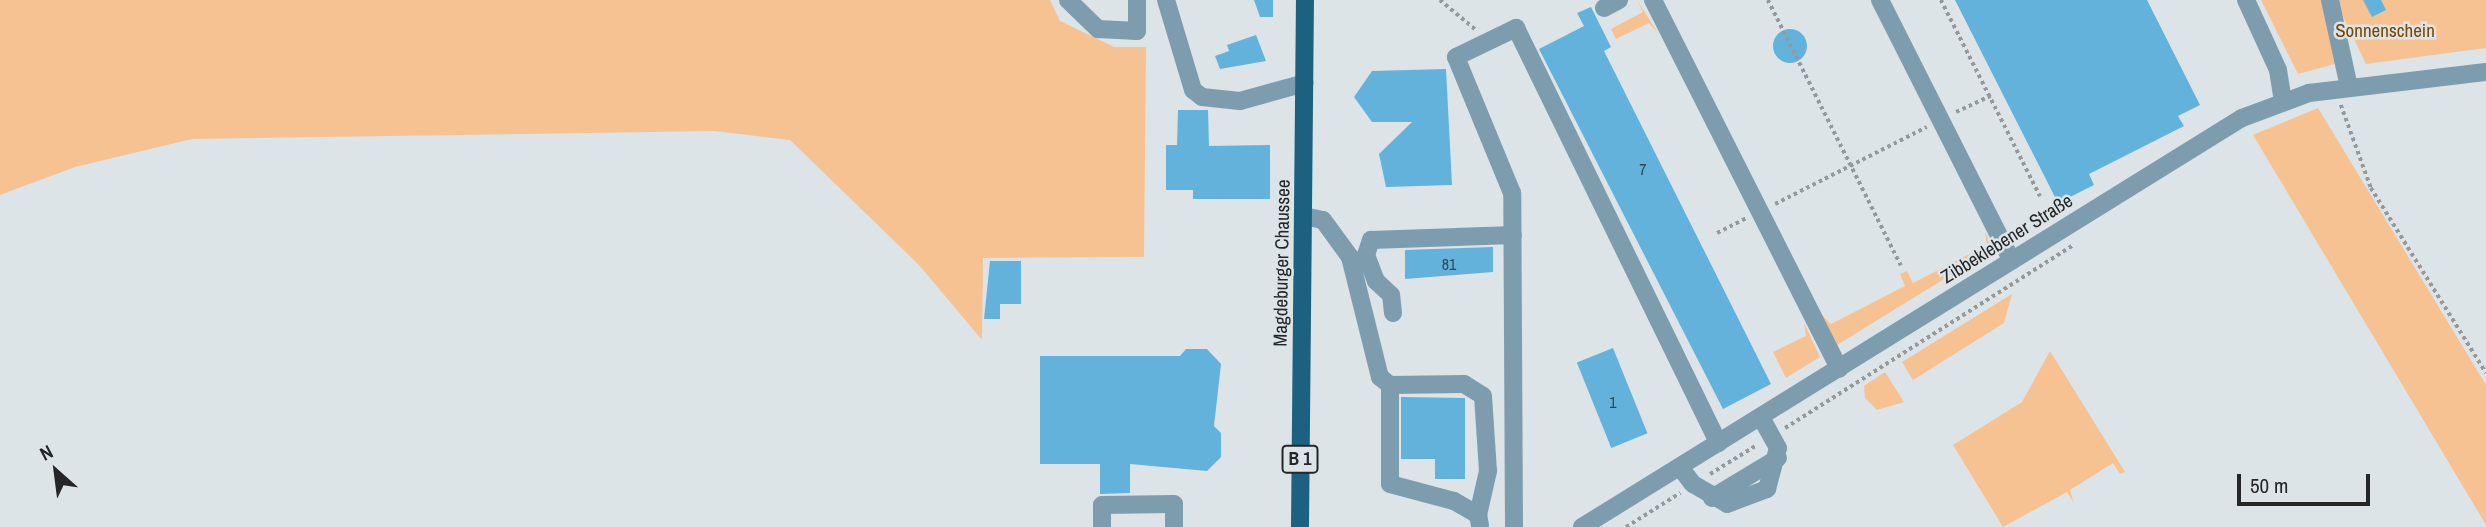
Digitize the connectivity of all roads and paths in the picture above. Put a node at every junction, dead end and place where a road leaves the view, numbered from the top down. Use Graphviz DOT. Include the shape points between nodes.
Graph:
graph roads {
  1 [pos="1068,0"];
  2 [pos="1137,0"];
  3 [pos="1166,0"];
  4 [pos="1305,0"];
  5 [pos="1440,0"];
  6 [pos="1653,0"];
  7 [pos="1768,0"];
  8 [pos="1880,0"];
  9 [pos="1941,0"];
  10 [pos="2246,0"];
  11 [pos="2330,0"];
  12 [pos="1957,32"];
  13 [pos="1950,36"];
  14 [pos="1494,39"];
  15 [pos="2486,72"];
  16 [pos="1305,83"];
  17 [pos="2344,88"];
  18 [pos="1990,96"];
  19 [pos="2283,101"];
  20 [pos="1940,120"];
  21 [pos="2021,158"];
  22 [pos="2015,161"];
  23 [pos="1850,165"];
  24 [pos="2040,196"];
  25 [pos="1759,211"];
  26 [pos="1304,216"];
  27 [pos="1717,233"];
  28 [pos="1513,235"];
  29 [pos="2080,238"];
  30 [pos="2012,261"];
  31 [pos="1901,266"];
  32 [pos="1393,313"];
  33 [pos="1839,369"];
  34 [pos="2486,373"];
  35 [pos="1390,385"];
  36 [pos="1761,417"];
  37 [pos="1772,435"];
  38 [pos="1718,443"];
  39 [pos="1680,467"];
  40 [pos="1693,484"];
  41 [pos="1479,521"];
  42 [pos="1102,527"];
  43 [pos="1174,527"];
  44 [pos="1300,527"];
  45 [pos="1514,527"];
  46 [pos="1582,527"];
  47 [pos="1626,527"];
  1 -- 2 [label="street" via="1098,29 1137,31"];
  3 -- 16 [label="street" via="1193,90 1202,97 1240,101"];
  4 -- 16 [label="main road, Magdeburger Chaussee / B 1"];
  5 -- 14 [label="path" via="1460,21"];
  6 -- 25 [label="street"];
  7 -- 23 [label="path"];
  8 -- 20 [label="street"];
  9 -- 12 [label="path"];
  10 -- 19 [label="street" via="2278,70"];
  11 -- 17 [label="street"];
  12 -- 13 [label="path"];
  12 -- 18 [label="path"];
  14 -- 28 [label="street" via="1456,57 1512,193"];
  14 -- 38 [label="street" via="1516,28"];
  15 -- 17 [label="street, Zibbeklebener Straße"];
  16 -- 26 [label="main road, Magdeburger Chaussee / B 1"];
  17 -- 19 [label="street, Zibbeklebener Straße"];
  17 -- 34 [label="path" via="2352,146 2371,188"];
  18 -- 20 [label="path"];
  18 -- 21 [label="path"];
  19 -- 30 [label="street, Zibbeklebener Straße" via="2207,139"];
  20 -- 23 [label="path"];
  20 -- 30 [label="street"];
  21 -- 22 [label="path"];
  21 -- 24 [label="path"];
  23 -- 25 [label="path"];
  23 -- 31 [label="path"];
  25 -- 27 [label="path"];
  25 -- 33 [label="street"];
  26 -- 35 [label="street" via="1323,220 1350,257 1376,369"];
  26 -- 44 [label="main road, Magdeburger Chaussee / B 1"];
  28 -- 32 [label="street" via="1371,240 1366,256 1376,281 1391,295"];
  28 -- 45 [label="street"];
  29 -- 37 [label="path" via="2061,257"];
  30 -- 33 [label="street, Zibbeklebener Straße"];
  33 -- 36 [label="street, Zibbeklebener Straße"];
  35 -- 41 [label="street" via="1391,484 1454,501"];
  35 -- 41 [label="street" via="1464,384 1483,396 1488,471"];
  36 -- 37 [label="street"];
  36 -- 38 [label="street, Zibbeklebener Straße"];
  37 -- 40 [label="path"];
  37 -- 40 [label="street" via="1778,458 1767,489 1741,504 1712,498"];
  38 -- 39 [label="street, Zibbeklebener Straße"];
  39 -- 40 [label="street"];
  39 -- 46 [label="street, Zibbeklebener Straße"];
  40 -- 47 [label="path"];
  42 -- 43 [label="street" via="1102,505 1162,504 1174,504"];
}
